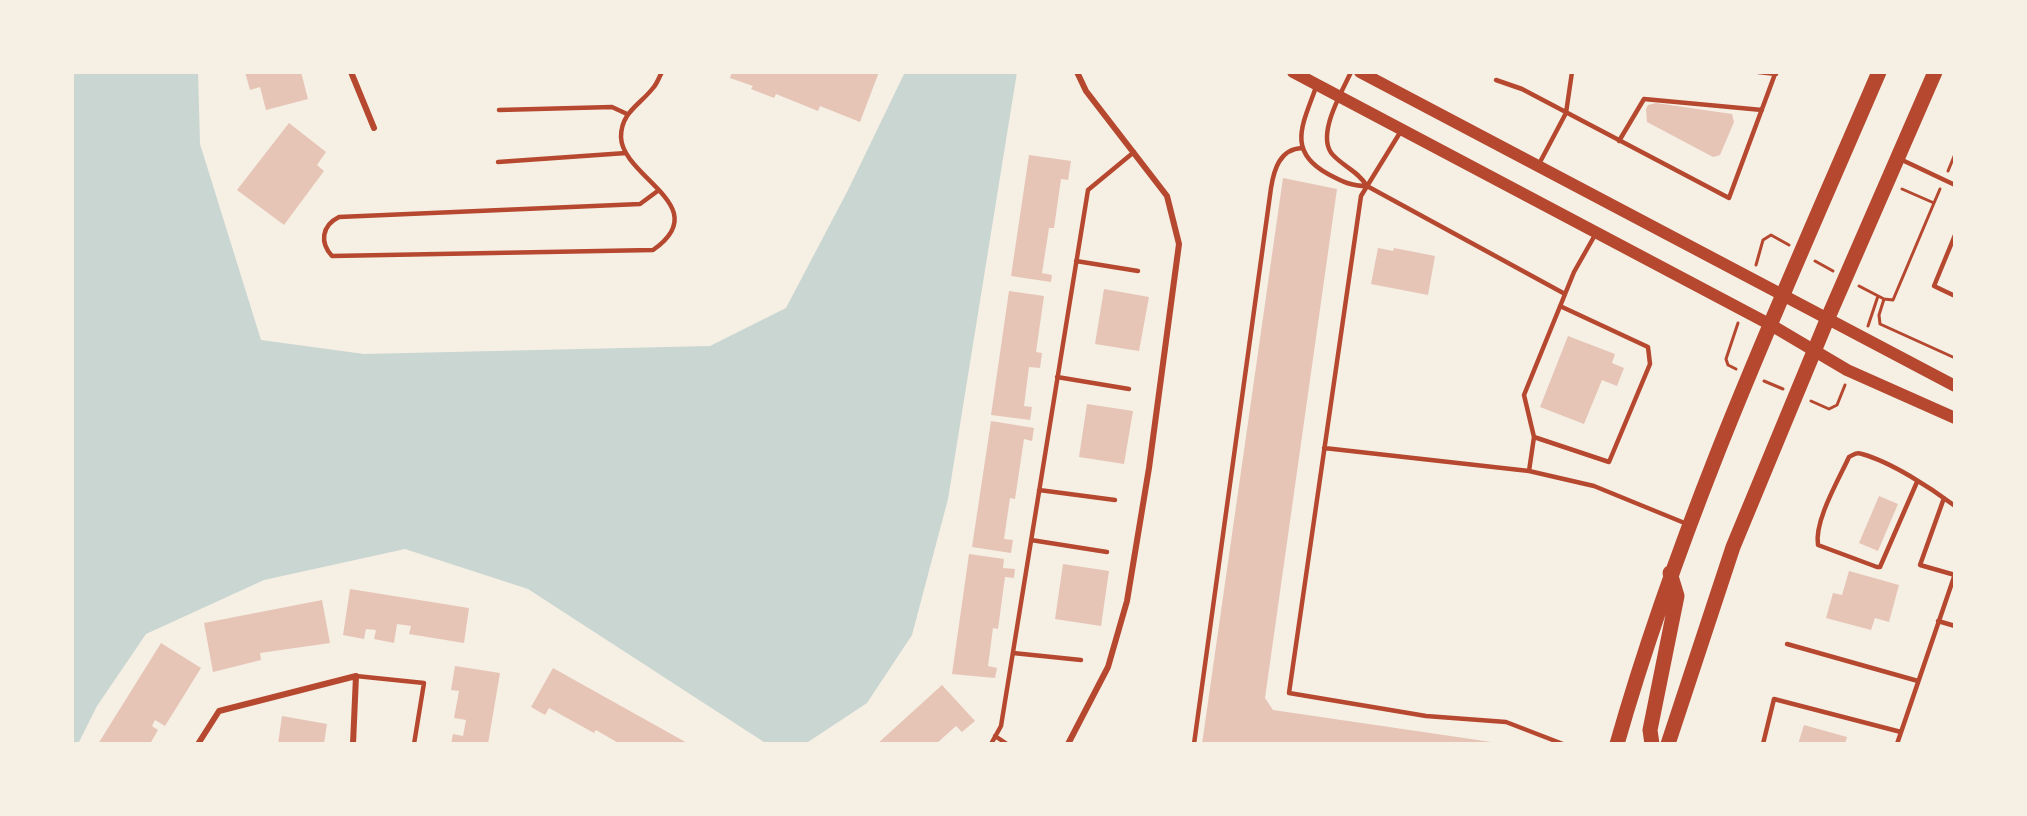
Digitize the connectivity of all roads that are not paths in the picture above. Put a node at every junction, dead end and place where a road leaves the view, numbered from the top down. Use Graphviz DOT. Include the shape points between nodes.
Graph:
graph roads {
  1 [pos="351,72"];
  2 [pos="662,72"];
  3 [pos="1077,72"];
  4 [pos="1293,72"];
  5 [pos="1351,72"];
  6 [pos="1360,72"];
  7 [pos="1572,72"];
  8 [pos="1758,72"];
  9 [pos="1879,72"];
  10 [pos="1935,72"];
  11 [pos="1776,73"];
  12 [pos="1496,80"];
  13 [pos="1317,84"];
  14 [pos="1341,96"];
  15 [pos="499,110"];
  16 [pos="1762,110"];
  17 [pos="1566,113"];
  18 [pos="627,114"];
  19 [pos="375,128"];
  20 [pos="1403,128"];
  21 [pos="1619,141"];
  22 [pos="1302,148"];
  23 [pos="1134,152"];
  24 [pos="626,153"];
  25 [pos="1898,158"];
  26 [pos="498,162"];
  27 [pos="1538,166"];
  28 [pos="1955,185"];
  29 [pos="1367,186"];
  30 [pos="659,190"];
  31 [pos="1596,232"];
  32 [pos="1955,235"];
  33 [pos="1076,261"];
  34 [pos="1138,271"];
  35 [pos="1564,294"];
  36 [pos="1955,296"];
  37 [pos="1782,297"];
  38 [pos="1560,306"];
  39 [pos="1827,320"];
  40 [pos="1771,326"];
  41 [pos="1814,350"];
  42 [pos="1058,377"];
  43 [pos="1955,386"];
  44 [pos="1129,389"];
  45 [pos="1955,418"];
  46 [pos="1534,437"];
  47 [pos="1324,448"];
  48 [pos="1529,471"];
  49 [pos="1917,482"];
  50 [pos="1039,490"];
  51 [pos="1944,498"];
  52 [pos="1115,500"];
  53 [pos="1955,506"];
  54 [pos="1688,524"];
  55 [pos="1031,540"];
  56 [pos="1107,552"];
  57 [pos="1670,573"];
  58 [pos="1955,575"];
  59 [pos="1938,621"];
  60 [pos="1955,626"];
  61 [pos="1787,644"];
  62 [pos="1013,653"];
  63 [pos="1082,660"];
  64 [pos="356,676"];
  65 [pos="1918,681"];
  66 [pos="1672,729"];
  67 [pos="1900,732"];
  68 [pos="995,736"];
  69 [pos="198,744"];
  70 [pos="353,744"];
  71 [pos="414,744"];
  72 [pos="990,744"];
  73 [pos="1007,744"];
  74 [pos="1068,744"];
  75 [pos="1194,744"];
  76 [pos="1563,744"];
  77 [pos="1617,744"];
  78 [pos="1652,744"];
  79 [pos="1668,744"];
  80 [pos="1678,744"];
  81 [pos="1763,744"];
  82 [pos="1897,744"];
  1 -- 19 [label="street"];
  2 -- 18 [label="lane" via="653,89"];
  3 -- 23 [label="street" via="1086,91"];
  4 -- 13 [label="main road"];
  5 -- 14 [label="lane"];
  6 -- 27 [label="main road"];
  7 -- 17 [label="lane"];
  8 -- 11 [label="lane"];
  9 -- 37 [label="main road"];
  10 -- 25 [label="main road"];
  11 -- 16 [label="lane"];
  12 -- 17 [label="lane"];
  13 -- 14 [label="main road"];
  13 -- 22 [label="lane" via="1300,135"];
  14 -- 20 [label="main road"];
  14 -- 29 [label="lane" via="1325,139 1333,155 1359,174"];
  15 -- 18 [label="lane" via="612,107"];
  16 -- 21 [label="lane" via="1644,99"];
  16 -- 21 [label="lane" via="1729,198"];
  17 -- 21 [label="lane"];
  17 -- 27 [label="lane"];
  18 -- 24 [label="lane" via="621,137"];
  20 -- 29 [label="lane"];
  20 -- 31 [label="main road"];
  22 -- 29 [label="lane" via="1314,166 1351,186"];
  22 -- 75 [label="lane" via="1293,148 1282,157 1271,188"];
  23 -- 33 [label="lane" via="1088,190"];
  23 -- 74 [label="street" via="1167,196 1179,244 1127,601 1108,666"];
  24 -- 26 [label="lane"];
  24 -- 30 [label="lane"];
  25 -- 28 [label="lane"];
  25 -- 39 [label="main road"];
  27 -- 37 [label="main road"];
  29 -- 35 [label="lane"];
  29 -- 47 [label="lane" via="1361,196"];
  30 -- 30 [label="lane" via="640,204 339,217 330,221 324,232 324,248 332,256 653,250 666,241 675,221 667,198"];
  31 -- 35 [label="lane"];
  31 -- 40 [label="main road"];
  32 -- 36 [label="lane" via="1934,286"];
  33 -- 34 [label="lane"];
  33 -- 42 [label="lane"];
  35 -- 38 [label="lane"];
  37 -- 39 [label="main road"];
  37 -- 40 [label="main road"];
  38 -- 46 [label="lane" via="1524,395"];
  38 -- 46 [label="lane" via="1648,347 1650,364 1609,462"];
  39 -- 41 [label="main road"];
  39 -- 43 [label="main road"];
  40 -- 41 [label="main road"];
  40 -- 54 [label="main road"];
  41 -- 45 [label="main road" via="1847,370"];
  41 -- 66 [label="main road" via="1723,574"];
  42 -- 44 [label="lane"];
  42 -- 50 [label="lane"];
  46 -- 48 [label="lane"];
  47 -- 48 [label="lane"];
  47 -- 76 [label="lane" via="1289,693 1426,716 1506,723"];
  48 -- 54 [label="lane" via="1594,486"];
  49 -- 49 [label="lane" via="1854,453 1829,499 1816,536 1818,545 1880,567"];
  49 -- 51 [label="lane"];
  50 -- 52 [label="lane"];
  50 -- 55 [label="lane"];
  51 -- 53 [label="lane"];
  51 -- 58 [label="lane" via="1920,565"];
  54 -- 57 [label="main road"];
  55 -- 56 [label="lane"];
  55 -- 62 [label="lane"];
  57 -- 77 [label="main road"];
  57 -- 78 [label="main road" via="1677,596 1650,730"];
  58 -- 59 [label="lane"];
  59 -- 60 [label="lane"];
  59 -- 65 [label="lane"];
  61 -- 65 [label="lane"];
  62 -- 63 [label="lane"];
  62 -- 68 [label="lane" via="1001,726"];
  64 -- 69 [label="street" via="219,711"];
  64 -- 70 [label="street"];
  64 -- 71 [label="lane" via="424,683"];
  65 -- 67 [label="lane"];
  66 -- 79 [label="main road"];
  66 -- 80 [label="lane"];
  67 -- 81 [label="lane" via="1774,699"];
  67 -- 82 [label="lane"];
  68 -- 72 [label="lane"];
  68 -- 73 [label="lane"];
}
